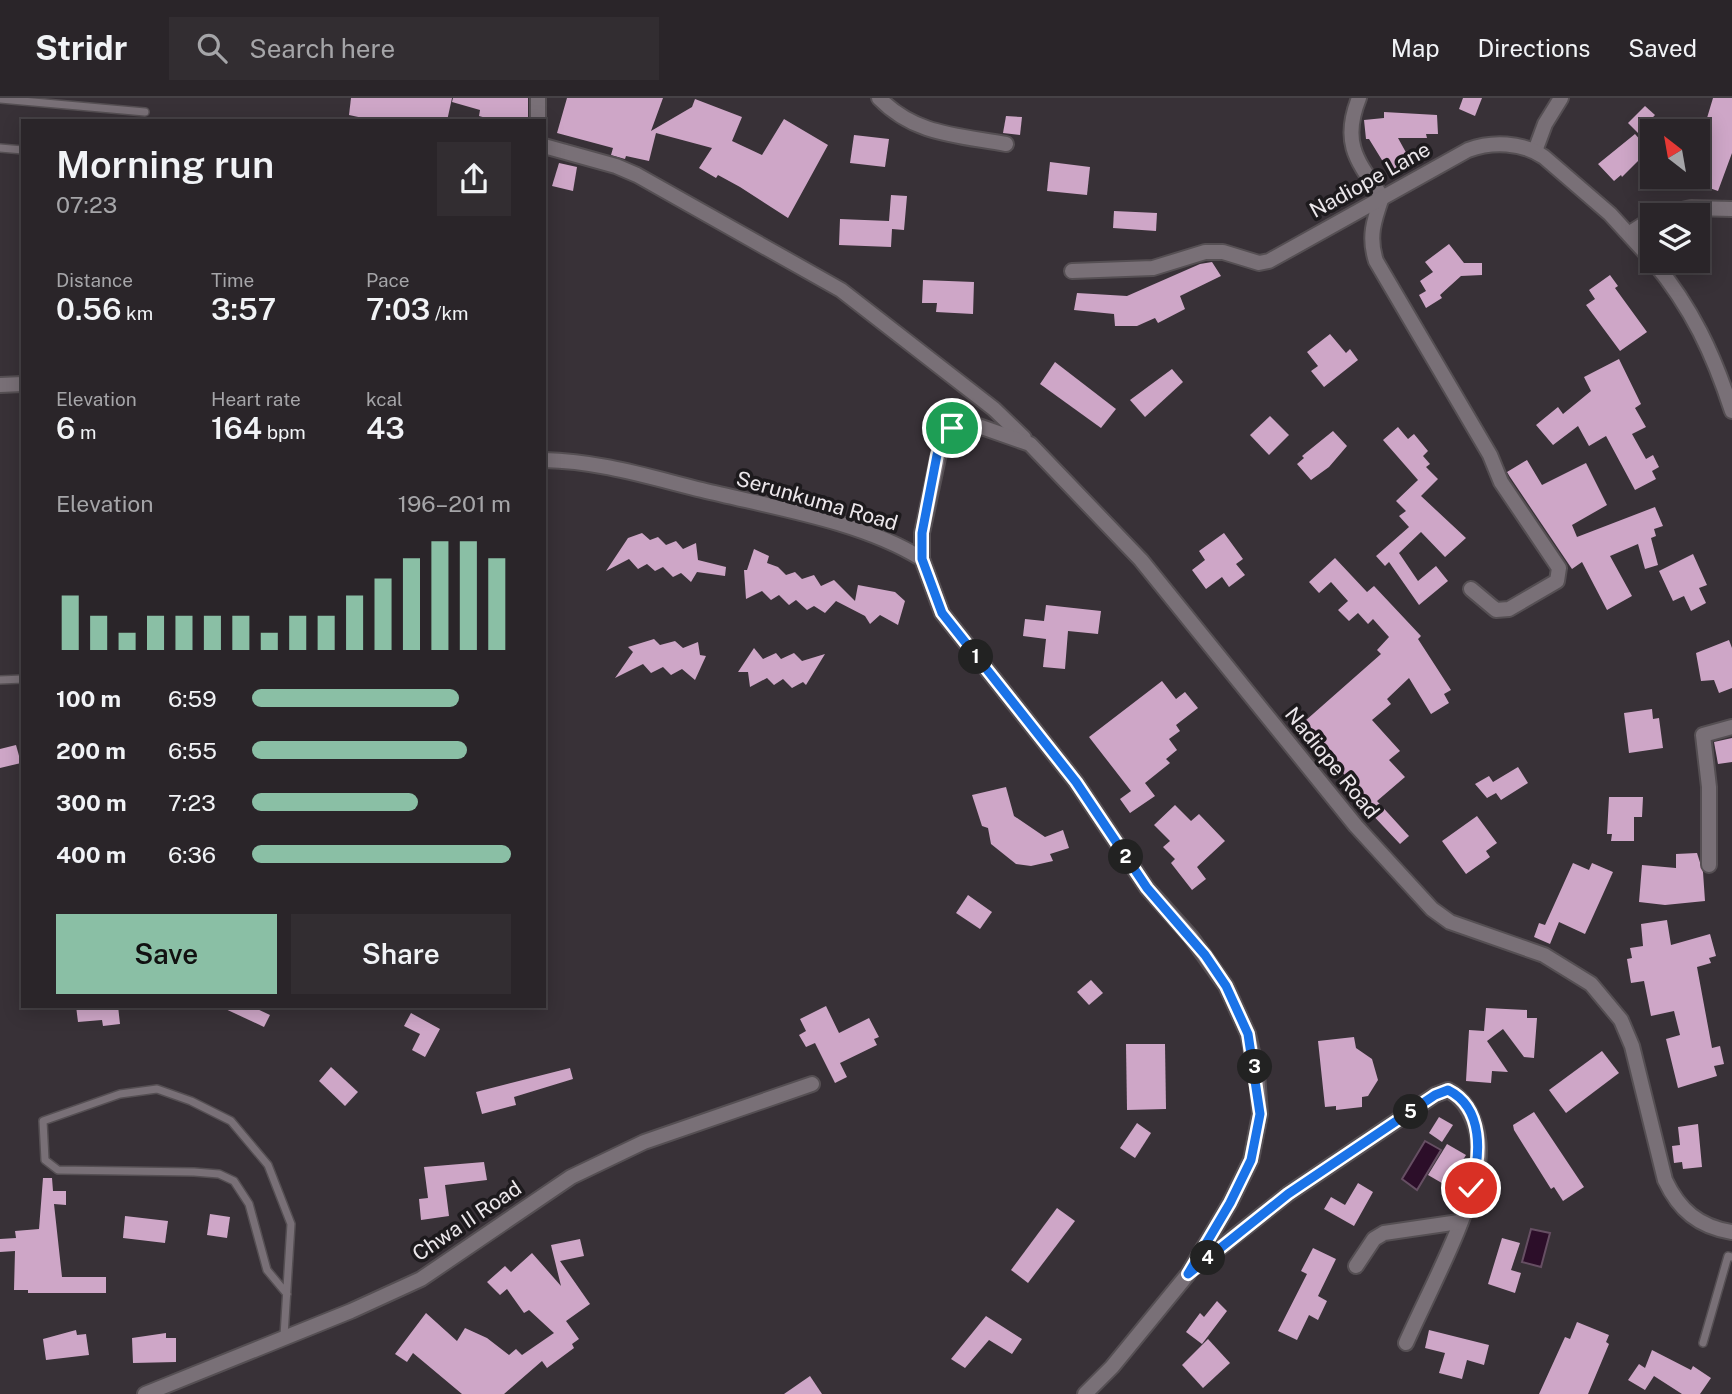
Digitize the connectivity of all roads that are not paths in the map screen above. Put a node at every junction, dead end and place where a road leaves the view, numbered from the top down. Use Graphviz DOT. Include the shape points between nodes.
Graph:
graph roads {
  1 [pos="538,98"];
  2 [pos="878,98"];
  3 [pos="1359,98"];
  4 [pos="1561,98"];
  5 [pos="0,99"];
  6 [pos="145,112"];
  7 [pos="538,119"];
  8 [pos="1006,145"];
  9 [pos="546,147"];
  10 [pos="0,148"];
  11 [pos="21,150"];
  12 [pos="1535,151"];
  13 [pos="1382,197"];
  14 [pos="1710,208"];
  15 [pos="1732,209"];
  16 [pos="1640,227"];
  17 [pos="1630,233"];
  18 [pos="1640,245"];
  19 [pos="1072,271"];
  20 [pos="1663,273"];
  21 [pos="0,384"];
  22 [pos="21,384"];
  23 [pos="1732,411"];
  24 [pos="1030,444"];
  25 [pos="546,460"];
  26 [pos="922,559"];
  27 [pos="1471,589"];
  28 [pos="21,679"];
  29 [pos="0,680"];
  30 [pos="1732,727"];
  31 [pos="1709,865"];
  32 [pos="812,1084"];
  33 [pos="1459,1222"];
  34 [pos="1732,1232"];
  35 [pos="1732,1257"];
  36 [pos="1356,1266"];
  37 [pos="1188,1274"];
  38 [pos="287,1294"];
  39 [pos="285,1336"];
  40 [pos="1406,1343"];
  41 [pos="1703,1343"];
  42 [pos="145,1394"];
  43 [pos="1085,1394"];
  1 -- 7 [label="street"];
  2 -- 8 [label="street" via="900,118 919,127"];
  3 -- 13 [label="street" via="1350,133 1352,148"];
  4 -- 12 [label="street"];
  5 -- 6 [label="lane"];
  9 -- 24 [label="street" via="637,175 841,290 994,410"];
  10 -- 11 [label="lane"];
  12 -- 13 [label="street, Nadiope Lane" via="1482,145"];
  12 -- 17 [label="street, Nadiope Lane" via="1580,185"];
  13 -- 19 [label="street, Nadiope Lane" via="1269,261 1205,252 1153,268"];
  13 -- 27 [label="street" via="1372,228 1376,261 1490,455 1501,482 1559,568 1557,581 1509,609 1496,610"];
  14 -- 15 [label="street"];
  16 -- 17 [label="street"];
  17 -- 18 [label="street, Nadiope Lane"];
  20 -- 23 [label="street, Nadiope Lane" via="1689,309 1716,364"];
  21 -- 22 [label="street"];
  24 -- 26 [label="street, Nadiope Road" via="970,423 952,428 942,439 922,533"];
  24 -- 34 [label="street, Nadiope Road" via="1141,560 1356,826 1432,909 1450,922 1544,955 1591,984 1606,999 1632,1046 1665,1180 1675,1200 1692,1218"];
  25 -- 26 [label="street, Serunkuma Road" via="583,461 795,512 887,540"];
  26 -- 37 [label="street" via="942,613 1076,782 1147,888 1205,955 1226,986 1248,1034 1260,1114 1251,1160"];
  28 -- 29 [label="lane"];
  30 -- 31 [label="street" via="1703,735 1709,786"];
  32 -- 39 [label="street, Chwa II Road" via="632,1148 571,1177 421,1279"];
  33 -- 36 [label="street" via="1384,1233 1374,1239"];
  33 -- 37 [label="street" via="1478,1166 1479,1148 1466,1104 1448,1090 1288,1194"];
  33 -- 40 [label="street"];
  35 -- 41 [label="lane" via="1728,1256"];
  37 -- 43 [label="street"];
  38 -- 38 [label="lane" via="291,1224 268,1165 231,1121 157,1089 120,1094 43,1121 44,1160 58,1170 194,1172 219,1174 234,1181 249,1204 267,1270"];
  38 -- 39 [label="lane"];
  39 -- 42 [label="street, Chwa II Road"];
}
